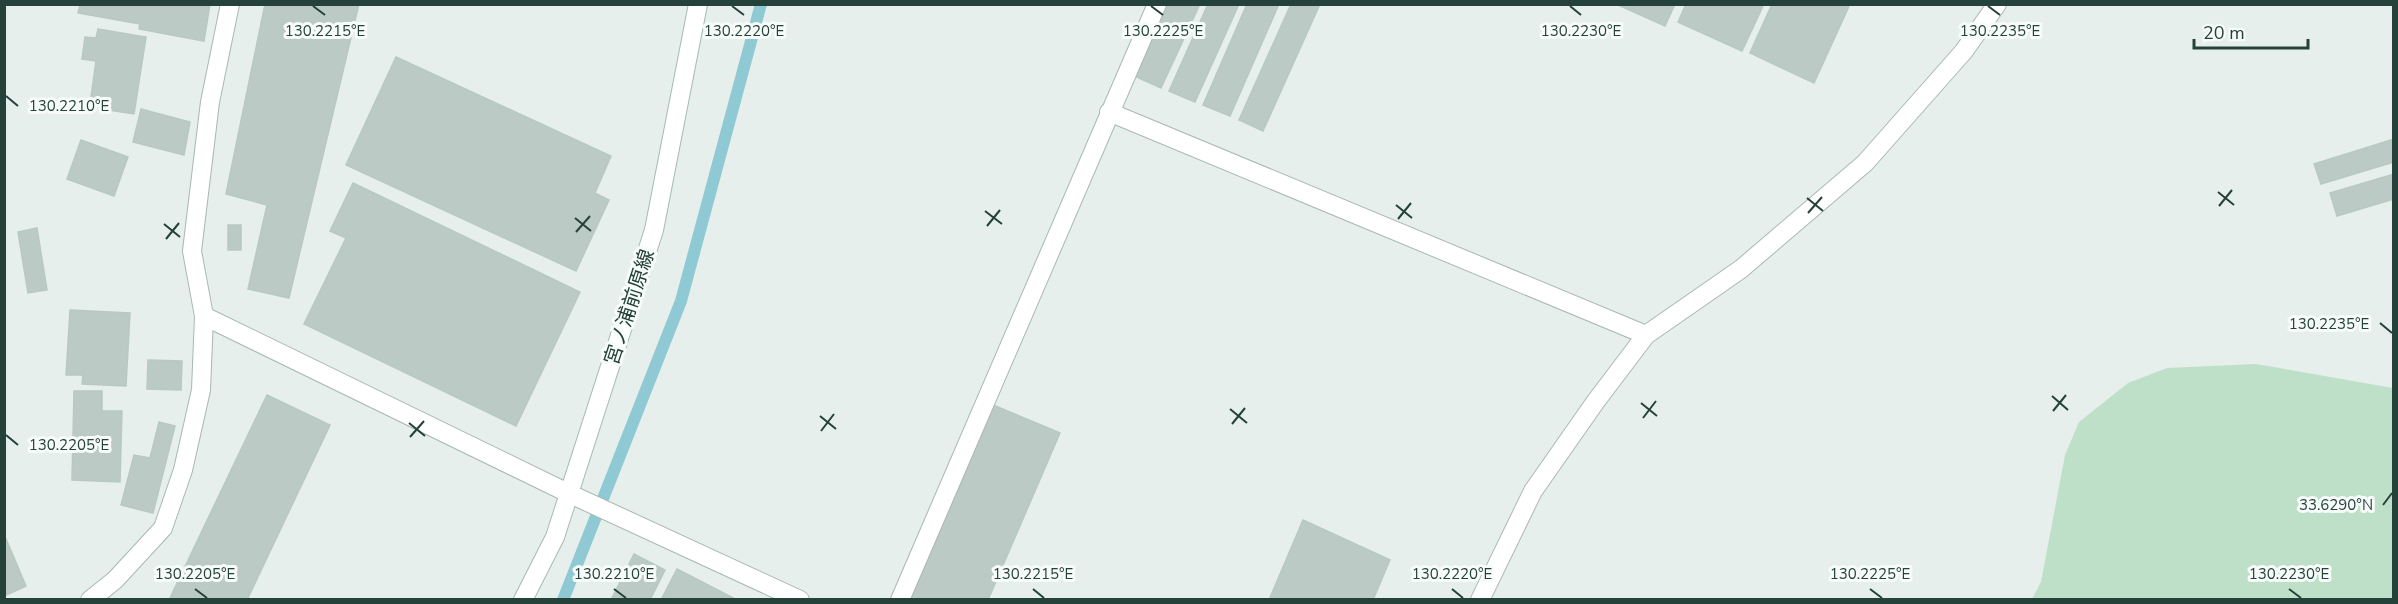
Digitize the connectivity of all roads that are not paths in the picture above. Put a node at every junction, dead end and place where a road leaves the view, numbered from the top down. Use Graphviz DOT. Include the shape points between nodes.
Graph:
graph roads {
  1 [pos="230,4"];
  2 [pos="698,4"];
  3 [pos="1157,4"];
  4 [pos="1997,4"];
  5 [pos="1109,112"];
  6 [pos="204,316"];
  7 [pos="1646,335"];
  8 [pos="568,493"];
  9 [pos="90,600"];
  10 [pos="523,600"];
  11 [pos="800,600"];
  12 [pos="900,600"];
  13 [pos="1480,600"];
  1 -- 6 [label="street" via="210,102 192,251"];
  2 -- 8 [label="street, 宮ノ浦前原線" via="654,230"];
  3 -- 5 [label="street"];
  4 -- 7 [label="street" via="1964,51 1865,163 1741,269"];
  5 -- 7 [label="street"];
  5 -- 12 [label="street"];
  6 -- 8 [label="street"];
  6 -- 9 [label="street" via="201,390 183,470 163,528 116,580"];
  7 -- 13 [label="street" via="1533,491"];
  8 -- 10 [label="street, 宮ノ浦前原線" via="555,537"];
  8 -- 11 [label="street"];
}
